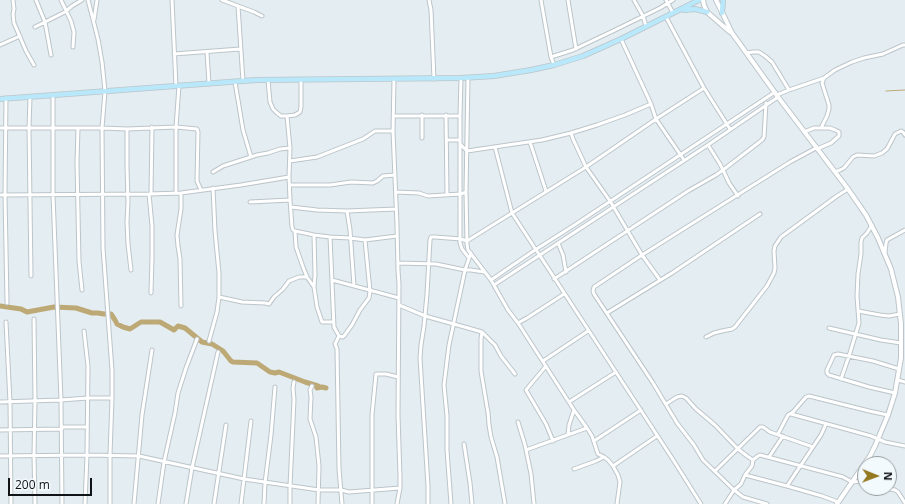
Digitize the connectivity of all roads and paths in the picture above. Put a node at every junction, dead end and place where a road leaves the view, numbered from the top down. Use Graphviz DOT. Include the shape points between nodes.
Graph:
graph roads {
  1 [pos="13,0"];
  2 [pos="36,0"];
  3 [pos="61,0"];
  4 [pos="82,0"];
  5 [pos="88,0"];
  6 [pos="97,0"];
  7 [pos="172,0"];
  8 [pos="222,0"];
  9 [pos="429,0"];
  10 [pos="540,0"];
  11 [pos="568,0"];
  12 [pos="634,0"];
  13 [pos="673,0"];
  14 [pos="698,0"];
  15 [pos="703,0"];
  16 [pos="716,0"];
  17 [pos="723,0"];
  18 [pos="666,2"];
  19 [pos="238,6"];
  20 [pos="66,10"];
  21 [pos="675,12"];
  22 [pos="707,12"];
  23 [pos="722,13"];
  24 [pos="262,16"];
  25 [pos="643,16"];
  26 [pos="666,16"];
  27 [pos="45,22"];
  28 [pos="94,22"];
  29 [pos="646,26"];
  30 [pos="35,27"];
  31 [pos="732,33"];
  32 [pos="20,36"];
  33 [pos="622,39"];
  34 [pos="0,44"];
  35 [pos="905,45"];
  36 [pos="74,47"];
  37 [pos="240,49"];
  38 [pos="576,49"];
  39 [pos="207,52"];
  40 [pos="746,53"];
  41 [pos="174,54"];
  42 [pos="51,55"];
  43 [pos="551,57"];
  44 [pos="34,65"];
  45 [pos="554,65"];
  46 [pos="461,78"];
  47 [pos="468,78"];
  48 [pos="824,78"];
  49 [pos="434,79"];
  50 [pos="268,80"];
  51 [pos="301,80"];
  52 [pos="394,80"];
  53 [pos="243,81"];
  54 [pos="235,82"];
  55 [pos="210,84"];
  56 [pos="178,86"];
  57 [pos="704,88"];
  58 [pos="789,90"];
  59 [pos="105,91"];
  60 [pos="53,95"];
  61 [pos="776,95"];
  62 [pos="30,97"];
  63 [pos="6,98"];
  64 [pos="767,98"];
  65 [pos="0,99"];
  66 [pos="651,104"];
  67 [pos="766,104"];
  68 [pos="422,115"];
  69 [pos="446,115"];
  70 [pos="287,116"];
  71 [pos="394,116"];
  72 [pos="460,116"];
  73 [pos="656,119"];
  74 [pos="727,124"];
  75 [pos="152,127"];
  76 [pos="176,127"];
  77 [pos="0,128"];
  78 [pos="5,128"];
  79 [pos="29,128"];
  80 [pos="53,128"];
  81 [pos="78,128"];
  82 [pos="102,128"];
  83 [pos="821,128"];
  84 [pos="128,129"];
  85 [pos="730,129"];
  86 [pos="393,131"];
  87 [pos="804,132"];
  88 [pos="571,133"];
  89 [pos="905,135"];
  90 [pos="422,138"];
  91 [pos="447,140"];
  92 [pos="460,142"];
  93 [pos="530,142"];
  94 [pos="708,145"];
  95 [pos="495,147"];
  96 [pos="290,148"];
  97 [pos="817,148"];
  98 [pos="467,151"];
  99 [pos="681,154"];
  100 [pos="251,157"];
  101 [pos="684,160"];
  102 [pos="290,161"];
  103 [pos="586,167"];
  104 [pos="723,170"];
  105 [pos="213,172"];
  106 [pos="835,172"];
  107 [pos="395,175"];
  108 [pos="289,177"];
  109 [pos="290,185"];
  110 [pos="213,188"];
  111 [pos="848,189"];
  112 [pos="201,190"];
  113 [pos="546,191"];
  114 [pos="396,192"];
  115 [pos="466,192"];
  116 [pos="176,193"];
  117 [pos="181,193"];
  118 [pos="0,194"];
  119 [pos="5,194"];
  120 [pos="128,194"];
  121 [pos="150,194"];
  122 [pos="461,194"];
  123 [pos="30,195"];
  124 [pos="53,195"];
  125 [pos="78,195"];
  126 [pos="103,195"];
  127 [pos="447,195"];
  128 [pos="738,196"];
  129 [pos="290,200"];
  130 [pos="610,201"];
  131 [pos="250,202"];
  132 [pos="613,206"];
  133 [pos="291,207"];
  134 [pos="396,209"];
  135 [pos="347,212"];
  136 [pos="512,213"];
  137 [pos="760,214"];
  138 [pos="576,224"];
  139 [pos="872,225"];
  140 [pos="580,228"];
  141 [pos="905,230"];
  142 [pos="295,231"];
  143 [pos="628,231"];
  144 [pos="314,235"];
  145 [pos="397,236"];
  146 [pos="330,237"];
  147 [pos="350,238"];
  148 [pos="461,239"];
  149 [pos="364,240"];
  150 [pos="467,241"];
  151 [pos="558,243"];
  152 [pos="535,250"];
  153 [pos="471,253"];
  154 [pos="884,253"];
  155 [pos="642,255"];
  156 [pos="539,256"];
  157 [pos="469,258"];
  158 [pos="398,263"];
  159 [pos="429,263"];
  160 [pos="131,270"];
  161 [pos="465,270"];
  162 [pos="484,272"];
  163 [pos="566,272"];
  164 [pos="31,276"];
  165 [pos="307,277"];
  166 [pos="554,279"];
  167 [pos="332,280"];
  168 [pos="490,280"];
  169 [pos="660,280"];
  170 [pos="494,285"];
  171 [pos="354,286"];
  172 [pos="314,287"];
  173 [pos="82,290"];
  174 [pos="370,291"];
  175 [pos="151,293"];
  176 [pos="564,294"];
  177 [pos="218,297"];
  178 [pos="399,298"];
  179 [pos="7,303"];
  180 [pos="399,305"];
  181 [pos="181,306"];
  182 [pos="858,310"];
  183 [pos="607,313"];
  184 [pos="900,314"];
  185 [pos="425,316"];
  186 [pos="34,319"];
  187 [pos="6,322"];
  188 [pos="334,322"];
  189 [pos="518,323"];
  190 [pos="453,324"];
  191 [pos="829,328"];
  192 [pos="84,331"];
  193 [pos="588,331"];
  194 [pos="482,332"];
  195 [pos="856,334"];
  196 [pos="339,336"];
  197 [pos="706,337"];
  198 [pos="197,339"];
  199 [pos="209,341"];
  200 [pos="901,343"];
  201 [pos="152,350"];
  202 [pos="218,352"];
  203 [pos="849,356"];
  204 [pos="543,362"];
  205 [pos="546,366"];
  206 [pos="899,369"];
  207 [pos="616,372"];
  208 [pos="515,374"];
  209 [pos="398,377"];
  210 [pos="841,379"];
  211 [pos="898,380"];
  212 [pos="294,382"];
  213 [pos="905,382"];
  214 [pos="312,386"];
  215 [pos="275,387"];
  216 [pos="895,393"];
  217 [pos="88,398"];
  218 [pos="112,398"];
  219 [pos="61,400"];
  220 [pos="35,401"];
  221 [pos="0,402"];
  222 [pos="10,402"];
  223 [pos="569,402"];
  224 [pos="666,404"];
  225 [pos="574,410"];
  226 [pos="641,410"];
  227 [pos="791,414"];
  228 [pos="888,415"];
  229 [pos="251,421"];
  230 [pos="518,422"];
  231 [pos="826,424"];
  232 [pos="226,425"];
  233 [pos="87,427"];
  234 [pos="62,428"];
  235 [pos="587,428"];
  236 [pos="34,429"];
  237 [pos="0,430"];
  238 [pos="10,430"];
  239 [pos="778,434"];
  240 [pos="568,435"];
  241 [pos="657,436"];
  242 [pos="783,436"];
  243 [pos="878,439"];
  244 [pos="553,441"];
  245 [pos="594,441"];
  246 [pos="464,444"];
  247 [pos="905,446"];
  248 [pos="813,447"];
  249 [pos="738,449"];
  250 [pos="526,450"];
  251 [pos="10,455"];
  252 [pos="34,455"];
  253 [pos="87,455"];
  254 [pos="110,455"];
  255 [pos="0,456"];
  256 [pos="62,456"];
  257 [pos="139,456"];
  258 [pos="604,457"];
  259 [pos="770,457"];
  260 [pos="753,460"];
  261 [pos="164,462"];
  262 [pos="800,465"];
  263 [pos="613,466"];
  264 [pos="192,468"];
  265 [pos="574,469"];
  266 [pos="715,471"];
  267 [pos="218,474"];
  268 [pos="745,474"];
  269 [pos="753,477"];
  270 [pos="244,480"];
  271 [pos="852,482"];
  272 [pos="857,482"];
  273 [pos="264,483"];
  274 [pos="740,484"];
  275 [pos="290,486"];
  276 [pos="787,486"];
  277 [pos="400,488"];
  278 [pos="319,490"];
  279 [pos="341,490"];
  280 [pos="372,490"];
  281 [pos="734,490"];
  282 [pos="897,491"];
  283 [pos="837,503"];
  284 [pos="905,503"];
  285 [pos="11,504"];
  286 [pos="35,504"];
  287 [pos="62,504"];
  288 [pos="85,504"];
  289 [pos="110,504"];
  290 [pos="134,504"];
  291 [pos="158,504"];
  292 [pos="186,504"];
  293 [pos="214,504"];
  294 [pos="241,504"];
  295 [pos="264,504"];
  296 [pos="290,504"];
  297 [pos="318,504"];
  298 [pos="342,504"];
  299 [pos="372,504"];
  300 [pos="397,504"];
  301 [pos="428,504"];
  302 [pos="452,504"];
  303 [pos="472,504"];
  304 [pos="505,504"];
  305 [pos="534,504"];
  306 [pos="617,504"];
  307 [pos="701,504"];
  308 [pos="725,504"];
  309 [pos="767,504"];
  1 -- 32 [label="street" via="14,23"];
  2 -- 27 [label="street"];
  3 -- 20 [label="street"];
  4 -- 20 [label="street"];
  5 -- 28 [label="street"];
  6 -- 28 [label="street"];
  7 -- 41 [label="street"];
  8 -- 19 [label="street"];
  9 -- 49 [label="street"];
  10 -- 43 [label="street"];
  11 -- 38 [label="street"];
  12 -- 25 [label="street"];
  13 -- 18 [label="street"];
  14 -- 21 [label="main road"];
  15 -- 22 [label="street"];
  16 -- 23 [label="street"];
  17 -- 23 [label="main road"];
  18 -- 21 [label="street"];
  18 -- 25 [label="street" via="660,8"];
  19 -- 24 [label="street"];
  19 -- 37 [label="street"];
  20 -- 27 [label="street"];
  20 -- 36 [label="street" via="74,32"];
  21 -- 22 [label="main road" via="695,8"];
  21 -- 26 [label="main road"];
  22 -- 31 [label="street"];
  23 -- 31 [label="street"];
  25 -- 29 [label="street"];
  25 -- 38 [label="street"];
  26 -- 29 [label="main road"];
  26 -- 57 [label="street"];
  27 -- 30 [label="street"];
  27 -- 42 [label="street"];
  28 -- 59 [label="street"];
  29 -- 33 [label="main road"];
  31 -- 40 [label="street"];
  32 -- 34 [label="street"];
  32 -- 44 [label="street"];
  33 -- 45 [label="main road"];
  33 -- 66 [label="street"];
  35 -- 48 [label="street" via="852,62"];
  37 -- 39 [label="street"];
  37 -- 53 [label="street"];
  38 -- 43 [label="street"];
  39 -- 41 [label="street"];
  39 -- 55 [label="street"];
  40 -- 58 [label="street" via="759,52 772,62"];
  40 -- 61 [label="street"];
  41 -- 56 [label="street"];
  43 -- 45 [label="street"];
  45 -- 47 [label="main road" via="509,74"];
  46 -- 47 [label="main road"];
  46 -- 49 [label="main road"];
  46 -- 72 [label="street"];
  47 -- 98 [label="street"];
  48 -- 58 [label="street"];
  48 -- 83 [label="street" via="822,83 829,110"];
  49 -- 52 [label="main road"];
  50 -- 51 [label="main road"];
  50 -- 53 [label="main road"];
  50 -- 70 [label="street" via="273,109 277,114"];
  51 -- 52 [label="main road"];
  51 -- 70 [label="street" via="300,112"];
  52 -- 71 [label="street"];
  53 -- 54 [label="main road"];
  54 -- 55 [label="main road"];
  54 -- 100 [label="street"];
  55 -- 56 [label="main road"];
  56 -- 59 [label="main road"];
  56 -- 76 [label="street"];
  57 -- 73 [label="street"];
  57 -- 74 [label="street"];
  58 -- 61 [label="street"];
  59 -- 60 [label="main road"];
  59 -- 82 [label="street"];
  60 -- 62 [label="main road"];
  60 -- 80 [label="street"];
  61 -- 64 [label="street"];
  61 -- 67 [label="street"];
  61 -- 87 [label="street"];
  62 -- 63 [label="main road"];
  62 -- 79 [label="street"];
  63 -- 65 [label="main road"];
  63 -- 78 [label="street"];
  64 -- 67 [label="street"];
  64 -- 74 [label="street"];
  66 -- 73 [label="street"];
  66 -- 88 [label="street" via="597,126"];
  67 -- 85 [label="street"];
  67 -- 104 [label="street" via="764,137"];
  68 -- 69 [label="street"];
  68 -- 71 [label="street"];
  68 -- 90 [label="street"];
  69 -- 72 [label="street"];
  69 -- 91 [label="street"];
  70 -- 96 [label="street"];
  71 -- 86 [label="street"];
  72 -- 92 [label="street"];
  73 -- 99 [label="street"];
  73 -- 103 [label="street"];
  74 -- 85 [label="street"];
  74 -- 99 [label="street"];
  75 -- 76 [label="street"];
  75 -- 84 [label="street"];
  75 -- 121 [label="street"];
  76 -- 112 [label="street" via="197,129 198,181"];
  76 -- 116 [label="street"];
  77 -- 78 [label="street"];
  78 -- 79 [label="street"];
  78 -- 119 [label="street"];
  79 -- 80 [label="street"];
  79 -- 123 [label="street"];
  80 -- 81 [label="street"];
  80 -- 124 [label="street"];
  81 -- 82 [label="street"];
  81 -- 125 [label="street"];
  82 -- 84 [label="street"];
  82 -- 126 [label="street"];
  83 -- 87 [label="street"];
  83 -- 97 [label="street" via="835,130 839,132 839,136 831,143"];
  84 -- 120 [label="street"];
  85 -- 94 [label="street"];
  86 -- 102 [label="street" via="375,131 317,157"];
  86 -- 107 [label="street"];
  87 -- 97 [label="street"];
  88 -- 93 [label="street"];
  88 -- 103 [label="street"];
  89 -- 106 [label="street" via="901,131 895,134 882,153 874,156 857,155 844,168"];
  91 -- 92 [label="street"];
  91 -- 127 [label="street"];
  92 -- 98 [label="street"];
  92 -- 122 [label="street"];
  93 -- 95 [label="street"];
  93 -- 113 [label="street"];
  94 -- 101 [label="street"];
  94 -- 104 [label="street"];
  95 -- 98 [label="street"];
  95 -- 136 [label="street"];
  96 -- 100 [label="street"];
  96 -- 102 [label="street"];
  97 -- 106 [label="street"];
  97 -- 128 [label="street" via="790,162"];
  98 -- 115 [label="street"];
  99 -- 101 [label="street"];
  99 -- 130 [label="street"];
  100 -- 105 [label="street"];
  101 -- 132 [label="street"];
  102 -- 108 [label="street"];
  103 -- 113 [label="street"];
  103 -- 130 [label="street"];
  104 -- 128 [label="street"];
  104 -- 143 [label="street"];
  106 -- 111 [label="street"];
  107 -- 109 [label="street" via="383,176 373,182"];
  107 -- 114 [label="street"];
  108 -- 109 [label="street"];
  108 -- 110 [label="street"];
  109 -- 129 [label="street"];
  110 -- 112 [label="street"];
  110 -- 177 [label="street" via="219,265"];
  111 -- 139 [label="street"];
  111 -- 197 [label="street" via="780,238 775,246 774,273 767,286 735,327"];
  112 -- 117 [label="street"];
  113 -- 136 [label="street"];
  114 -- 127 [label="street" via="428,196"];
  114 -- 134 [label="street"];
  115 -- 122 [label="street"];
  115 -- 150 [label="street"];
  116 -- 117 [label="street"];
  116 -- 121 [label="street"];
  117 -- 181 [label="street" via="177,234"];
  118 -- 119 [label="street"];
  119 -- 123 [label="street"];
  119 -- 179 [label="street"];
  120 -- 121 [label="street"];
  120 -- 126 [label="street"];
  120 -- 160 [label="street"];
  121 -- 175 [label="street"];
  122 -- 127 [label="street"];
  122 -- 148 [label="street"];
  123 -- 124 [label="street"];
  123 -- 164 [label="street"];
  124 -- 125 [label="street"];
  124 -- 219 [label="street"];
  125 -- 126 [label="street"];
  125 -- 173 [label="street"];
  126 -- 218 [label="street" via="103,248"];
  128 -- 155 [label="street"];
  129 -- 131 [label="street"];
  129 -- 133 [label="street"];
  130 -- 132 [label="street"];
  130 -- 138 [label="street"];
  132 -- 140 [label="street"];
  132 -- 143 [label="street"];
  133 -- 135 [label="street"];
  133 -- 142 [label="street" via="292,227"];
  134 -- 135 [label="street"];
  134 -- 145 [label="street"];
  135 -- 147 [label="street"];
  136 -- 150 [label="street"];
  136 -- 152 [label="street"];
  137 -- 169 [label="street"];
  138 -- 140 [label="street"];
  138 -- 152 [label="street"];
  139 -- 154 [label="street"];
  139 -- 182 [label="street" via="861,242"];
  140 -- 151 [label="street"];
  141 -- 154 [label="street" via="887,240"];
  142 -- 144 [label="street"];
  142 -- 165 [label="street" via="296,247"];
  143 -- 155 [label="street"];
  143 -- 163 [label="street"];
  144 -- 146 [label="street"];
  144 -- 172 [label="street"];
  145 -- 149 [label="street"];
  145 -- 158 [label="street"];
  146 -- 147 [label="street"];
  146 -- 167 [label="street"];
  147 -- 149 [label="street"];
  147 -- 171 [label="street"];
  148 -- 150 [label="street"];
  148 -- 157 [label="street" via="462,249"];
  148 -- 159 [label="street" via="431,237"];
  149 -- 174 [label="street"];
  150 -- 153 [label="street"];
  151 -- 156 [label="street"];
  151 -- 163 [label="street"];
  152 -- 156 [label="street"];
  152 -- 168 [label="street"];
  153 -- 157 [label="street"];
  153 -- 162 [label="street"];
  154 -- 184 [label="street" via="895,283"];
  155 -- 169 [label="street"];
  155 -- 183 [label="street" via="594,287 594,294"];
  156 -- 166 [label="street"];
  156 -- 170 [label="street"];
  157 -- 161 [label="street"];
  158 -- 159 [label="street"];
  158 -- 178 [label="street"];
  159 -- 161 [label="street"];
  159 -- 185 [label="street"];
  161 -- 162 [label="street"];
  161 -- 190 [label="street"];
  162 -- 168 [label="street"];
  163 -- 166 [label="street"];
  165 -- 172 [label="street"];
  165 -- 177 [label="street" via="289,281 269,304"];
  166 -- 176 [label="street"];
  167 -- 171 [label="street"];
  167 -- 188 [label="street"];
  168 -- 170 [label="street"];
  169 -- 183 [label="street"];
  170 -- 189 [label="street"];
  171 -- 174 [label="street"];
  172 -- 188 [label="street" via="322,322"];
  174 -- 178 [label="street"];
  174 -- 196 [label="street" via="369,298 352,325 343,337"];
  176 -- 189 [label="street"];
  176 -- 193 [label="street"];
  177 -- 199 [label="street"];
  178 -- 180 [label="street"];
  180 -- 185 [label="street"];
  180 -- 209 [label="street"];
  182 -- 184 [label="street" via="880,316"];
  182 -- 195 [label="street" via="859,323"];
  183 -- 224 [label="street"];
  184 -- 200 [label="street"];
  185 -- 190 [label="street"];
  185 -- 301 [label="street" via="420,358"];
  186 -- 220 [label="street"];
  187 -- 222 [label="street"];
  188 -- 196 [label="street"];
  189 -- 204 [label="street"];
  190 -- 194 [label="street"];
  190 -- 302 [label="street" via="444,385"];
  191 -- 195 [label="street"];
  192 -- 217 [label="street"];
  193 -- 204 [label="street"];
  193 -- 207 [label="street"];
  194 -- 208 [label="street" via="495,345"];
  194 -- 304 [label="street" via="481,371"];
  195 -- 200 [label="street"];
  195 -- 203 [label="street"];
  196 -- 279 [label="street" via="335,344"];
  198 -- 261 [label="street" via="178,393"];
  200 -- 206 [label="street"];
  201 -- 257 [label="street" via="142,415"];
  202 -- 264 [label="street"];
  203 -- 206 [label="street"];
  203 -- 210 [label="street"];
  203 -- 210 [label="street" via="834,355 827,370 829,375"];
  204 -- 205 [label="street"];
  205 -- 223 [label="street"];
  205 -- 244 [label="street" via="526,390"];
  206 -- 211 [label="street"];
  207 -- 223 [label="street"];
  207 -- 226 [label="street"];
  209 -- 277 [label="street"];
  209 -- 280 [label="street" via="376,374 371,442"];
  210 -- 216 [label="street"];
  211 -- 213 [label="street"];
  211 -- 216 [label="street"];
  212 -- 275 [label="street"];
  214 -- 278 [label="street" via="310,419 316,437"];
  215 -- 273 [label="street"];
  216 -- 228 [label="street"];
  217 -- 218 [label="street"];
  217 -- 219 [label="street"];
  217 -- 233 [label="street"];
  218 -- 254 [label="street"];
  219 -- 220 [label="street"];
  219 -- 234 [label="street"];
  220 -- 222 [label="street"];
  220 -- 236 [label="street"];
  221 -- 222 [label="street"];
  222 -- 238 [label="street"];
  223 -- 225 [label="street"];
  224 -- 249 [label="street" via="677,397 686,398"];
  224 -- 266 [label="street" via="703,460"];
  225 -- 235 [label="street"];
  225 -- 240 [label="street"];
  226 -- 241 [label="street"];
  226 -- 245 [label="street"];
  227 -- 228 [label="street" via="809,396"];
  227 -- 231 [label="street"];
  227 -- 239 [label="street" via="786,418"];
  228 -- 243 [label="street"];
  229 -- 270 [label="street"];
  230 -- 250 [label="street"];
  231 -- 243 [label="street"];
  231 -- 248 [label="street"];
  232 -- 267 [label="street"];
  233 -- 234 [label="street"];
  233 -- 253 [label="street"];
  234 -- 236 [label="street"];
  234 -- 256 [label="street"];
  235 -- 240 [label="street"];
  235 -- 245 [label="street"];
  236 -- 238 [label="street"];
  236 -- 252 [label="street"];
  237 -- 238 [label="street"];
  238 -- 251 [label="street"];
  239 -- 242 [label="street"];
  239 -- 249 [label="street" via="760,427"];
  240 -- 244 [label="street"];
  241 -- 263 [label="street"];
  241 -- 307 [label="street"];
  242 -- 248 [label="street"];
  242 -- 259 [label="street"];
  243 -- 247 [label="street"];
  243 -- 271 [label="street"];
  244 -- 250 [label="street"];
  245 -- 258 [label="street" via="598,454"];
  246 -- 303 [label="street"];
  248 -- 262 [label="street"];
  249 -- 260 [label="street"];
  249 -- 266 [label="street"];
  250 -- 305 [label="street"];
  251 -- 252 [label="street"];
  251 -- 255 [label="street"];
  251 -- 285 [label="street"];
  252 -- 256 [label="street"];
  252 -- 286 [label="street"];
  253 -- 254 [label="street"];
  253 -- 256 [label="street"];
  253 -- 288 [label="street"];
  254 -- 257 [label="street"];
  254 -- 289 [label="street"];
  256 -- 287 [label="street"];
  257 -- 261 [label="street"];
  257 -- 290 [label="street"];
  258 -- 263 [label="street"];
  258 -- 265 [label="street"];
  259 -- 260 [label="street" via="760,455"];
  259 -- 262 [label="street"];
  260 -- 268 [label="street" via="752,466"];
  261 -- 264 [label="street"];
  261 -- 291 [label="street"];
  262 -- 271 [label="street"];
  262 -- 276 [label="street"];
  263 -- 306 [label="street" via="620,482"];
  264 -- 267 [label="street"];
  264 -- 292 [label="street"];
  266 -- 281 [label="street"];
  267 -- 270 [label="street"];
  267 -- 293 [label="street"];
  268 -- 269 [label="street"];
  268 -- 274 [label="street"];
  269 -- 274 [label="street"];
  269 -- 276 [label="street"];
  270 -- 273 [label="street"];
  270 -- 294 [label="street"];
  271 -- 272 [label="street"];
  271 -- 283 [label="street"];
  273 -- 275 [label="street"];
  273 -- 295 [label="street"];
  274 -- 281 [label="street"];
  275 -- 278 [label="street"];
  275 -- 296 [label="street"];
  276 -- 283 [label="street"];
  277 -- 280 [label="street"];
  277 -- 300 [label="street"];
  278 -- 279 [label="street"];
  278 -- 297 [label="street"];
  279 -- 280 [label="street"];
  279 -- 298 [label="street"];
  280 -- 299 [label="street"];
  281 -- 308 [label="street"];
  281 -- 309 [label="street" via="743,497"];
  282 -- 284 [label="street"];
}
